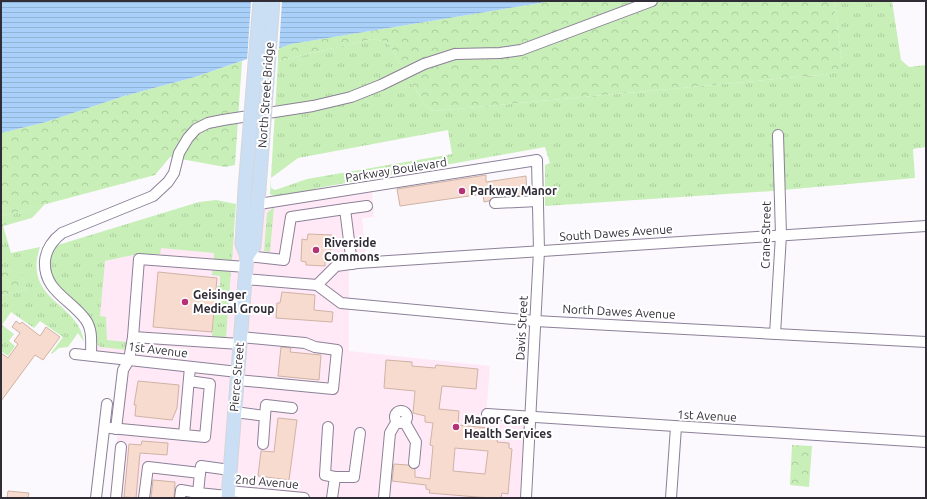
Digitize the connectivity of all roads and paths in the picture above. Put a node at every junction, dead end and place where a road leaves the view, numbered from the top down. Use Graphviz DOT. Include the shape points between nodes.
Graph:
graph roads {
  1 [pos="260,1"];
  2 [pos="273,1"];
  3 [pos="652,1"];
  4 [pos="778,135"];
  5 [pos="537,160"];
  6 [pos="245,189"];
  7 [pos="259,189"];
  8 [pos="538,201"];
  9 [pos="496,203"];
  10 [pos="259,204"];
  11 [pos="367,206"];
  12 [pos="345,209"];
  13 [pos="926,226"];
  14 [pos="781,235"];
  15 [pos="539,251"];
  16 [pos="352,264"];
  17 [pos="246,267"];
  18 [pos="317,285"];
  19 [pos="535,320"];
  20 [pos="775,334"];
  21 [pos="133,337"];
  22 [pos="241,340"];
  23 [pos="926,342"];
  24 [pos="75,354"];
  25 [pos="91,355"];
  26 [pos="129,360"];
  27 [pos="190,367"];
  28 [pos="238,376"];
  29 [pos="189,381"];
  30 [pos="107,404"];
  31 [pos="292,408"];
  32 [pos="234,412"];
  33 [pos="487,414"];
  34 [pos="265,416"];
  35 [pos="530,417"];
  36 [pos="104,427"];
  37 [pos="328,427"];
  38 [pos="676,427"];
  39 [pos="116,429"];
  40 [pos="360,433"];
  41 [pos="184,435"];
  42 [pos="926,442"];
  43 [pos="263,444"];
  44 [pos="121,447"];
  45 [pos="414,463"];
  46 [pos="230,470"];
  47 [pos="200,473"];
  48 [pos="335,477"];
  49 [pos="198,493"];
  50 [pos="228,495"];
  51 [pos="96,498"];
  52 [pos="116,498"];
  53 [pos="144,498"];
  54 [pos="180,498"];
  55 [pos="304,498"];
  56 [pos="332,498"];
  57 [pos="384,498"];
  58 [pos="526,498"];
  59 [pos="672,498"];
  1 -- 6 [label="main road, North Street Bridge, bridge"];
  2 -- 7 [label="main road, North Street Bridge, bridge"];
  3 -- 25 [label="street" via="521,50 456,54 424,64 382,85 351,96 313,106 223,120 196,130 183,146 174,173 153,196 62,233 51,244 46,255 44,273 53,288 85,319 91,330"];
  4 -- 14 [label="street, Crane Street"];
  5 -- 8 [label="street, Davis Street"];
  5 -- 10 [label="street, Parkway Boulevard"];
  6 -- 17 [label="main road, Pierce Street" via="242,244"];
  7 -- 10 [label="main road, Pierce Street"];
  8 -- 9 [label="street"];
  8 -- 15 [label="street, Davis Street"];
  10 -- 17 [label="main road, Pierce Street" via="254,246"];
  11 -- 12 [label="street"];
  12 -- 16 [label="street"];
  12 -- 17 [label="street" via="291,217 284,260"];
  13 -- 14 [label="street, South Dawes Avenue"];
  14 -- 15 [label="street, South Dawes Avenue"];
  14 -- 20 [label="street, Crane Street"];
  15 -- 16 [label="street, South Dawes Avenue"];
  15 -- 19 [label="street, Davis Street"];
  16 -- 18 [label="street, South Dawes Avenue" via="336,266"];
  17 -- 18 [label="street"];
  17 -- 21 [label="street" via="139,259"];
  17 -- 22 [label="main road, Pierce Street"];
  18 -- 19 [label="street, North Dawes Avenue" via="341,303"];
  19 -- 20 [label="street, North Dawes Avenue"];
  19 -- 35 [label="street, Davis Street"];
  20 -- 23 [label="street, North Dawes Avenue"];
  21 -- 22 [label="street"];
  21 -- 26 [label="street"];
  22 -- 28 [label="main road, Pierce Street"];
  22 -- 28 [label="street, 1st Avenue" via="305,342 315,347 337,350 333,389"];
  24 -- 25 [label="street, 1st Avenue"];
  25 -- 26 [label="street, 1st Avenue"];
  26 -- 27 [label="street, 1st Avenue"];
  26 -- 39 [label="street" via="123,370"];
  27 -- 28 [label="street, 1st Avenue"];
  27 -- 29 [label="street"];
  28 -- 32 [label="main road, Pierce Street"];
  29 -- 41 [label="street"];
  29 -- 41 [label="street" via="210,384 205,437"];
  30 -- 36 [label="street"];
  31 -- 34 [label="street" via="266,405"];
  32 -- 34 [label="street"];
  32 -- 46 [label="main road, Pierce Street"];
  33 -- 35 [label="street, 1st Avenue"];
  34 -- 43 [label="street"];
  35 -- 38 [label="street, 1st Avenue"];
  35 -- 58 [label="street, Davis Street"];
  36 -- 39 [label="street"];
  36 -- 51 [label="street"];
  37 -- 48 [label="street" via="325,475"];
  38 -- 42 [label="street, 1st Avenue"];
  38 -- 59 [label="street"];
  39 -- 41 [label="street"];
  40 -- 48 [label="street" via="354,478"];
  44 -- 52 [label="street"];
  45 -- 57 [label="street" via="416,442 401,421 390,433"];
  46 -- 47 [label="street" via="201,466"];
  46 -- 50 [label="main road, Pierce Street"];
  47 -- 49 [label="street"];
  47 -- 53 [label="street" via="148,467"];
  48 -- 56 [label="street"];
  49 -- 50 [label="street, 2nd Avenue"];
  49 -- 54 [label="street, 2nd Avenue" via="181,490"];
  50 -- 55 [label="street, 2nd Avenue"];
}
